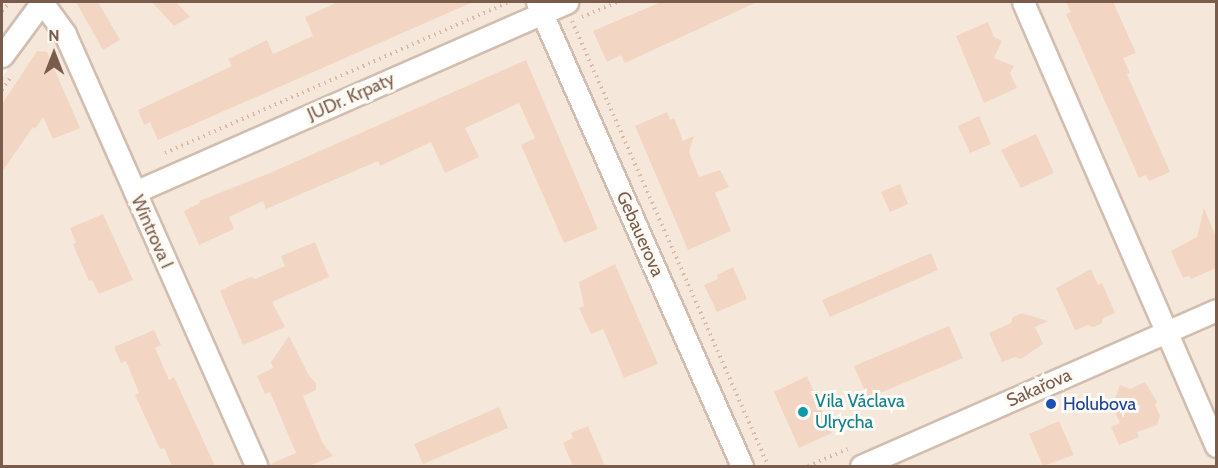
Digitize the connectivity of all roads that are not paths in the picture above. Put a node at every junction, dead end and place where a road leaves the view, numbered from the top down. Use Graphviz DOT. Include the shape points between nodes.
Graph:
graph roads {
  1 [pos="42,2"];
  2 [pos="1023,2"];
  3 [pos="540,7"];
  4 [pos="568,9"];
  5 [pos="2,56"];
  6 [pos="135,192"];
  7 [pos="1216,310"];
  8 [pos="1167,332"];
  9 [pos="1216,446"];
  10 [pos="256,466"];
  11 [pos="742,466"];
  12 [pos="861,466"];
  1 -- 5 [label="street"];
  1 -- 6 [label="street, Wintrova I" via="65,34"];
  2 -- 8 [label="street"];
  3 -- 4 [label="street, JUDr. Krpaty"];
  3 -- 6 [label="street, JUDr. Krpaty"];
  3 -- 11 [label="street, Gebauerova"];
  6 -- 10 [label="street, Wintrova I"];
  7 -- 8 [label="street, Sakařova"];
  8 -- 9 [label="street"];
  8 -- 12 [label="street, Sakařova"];
}
